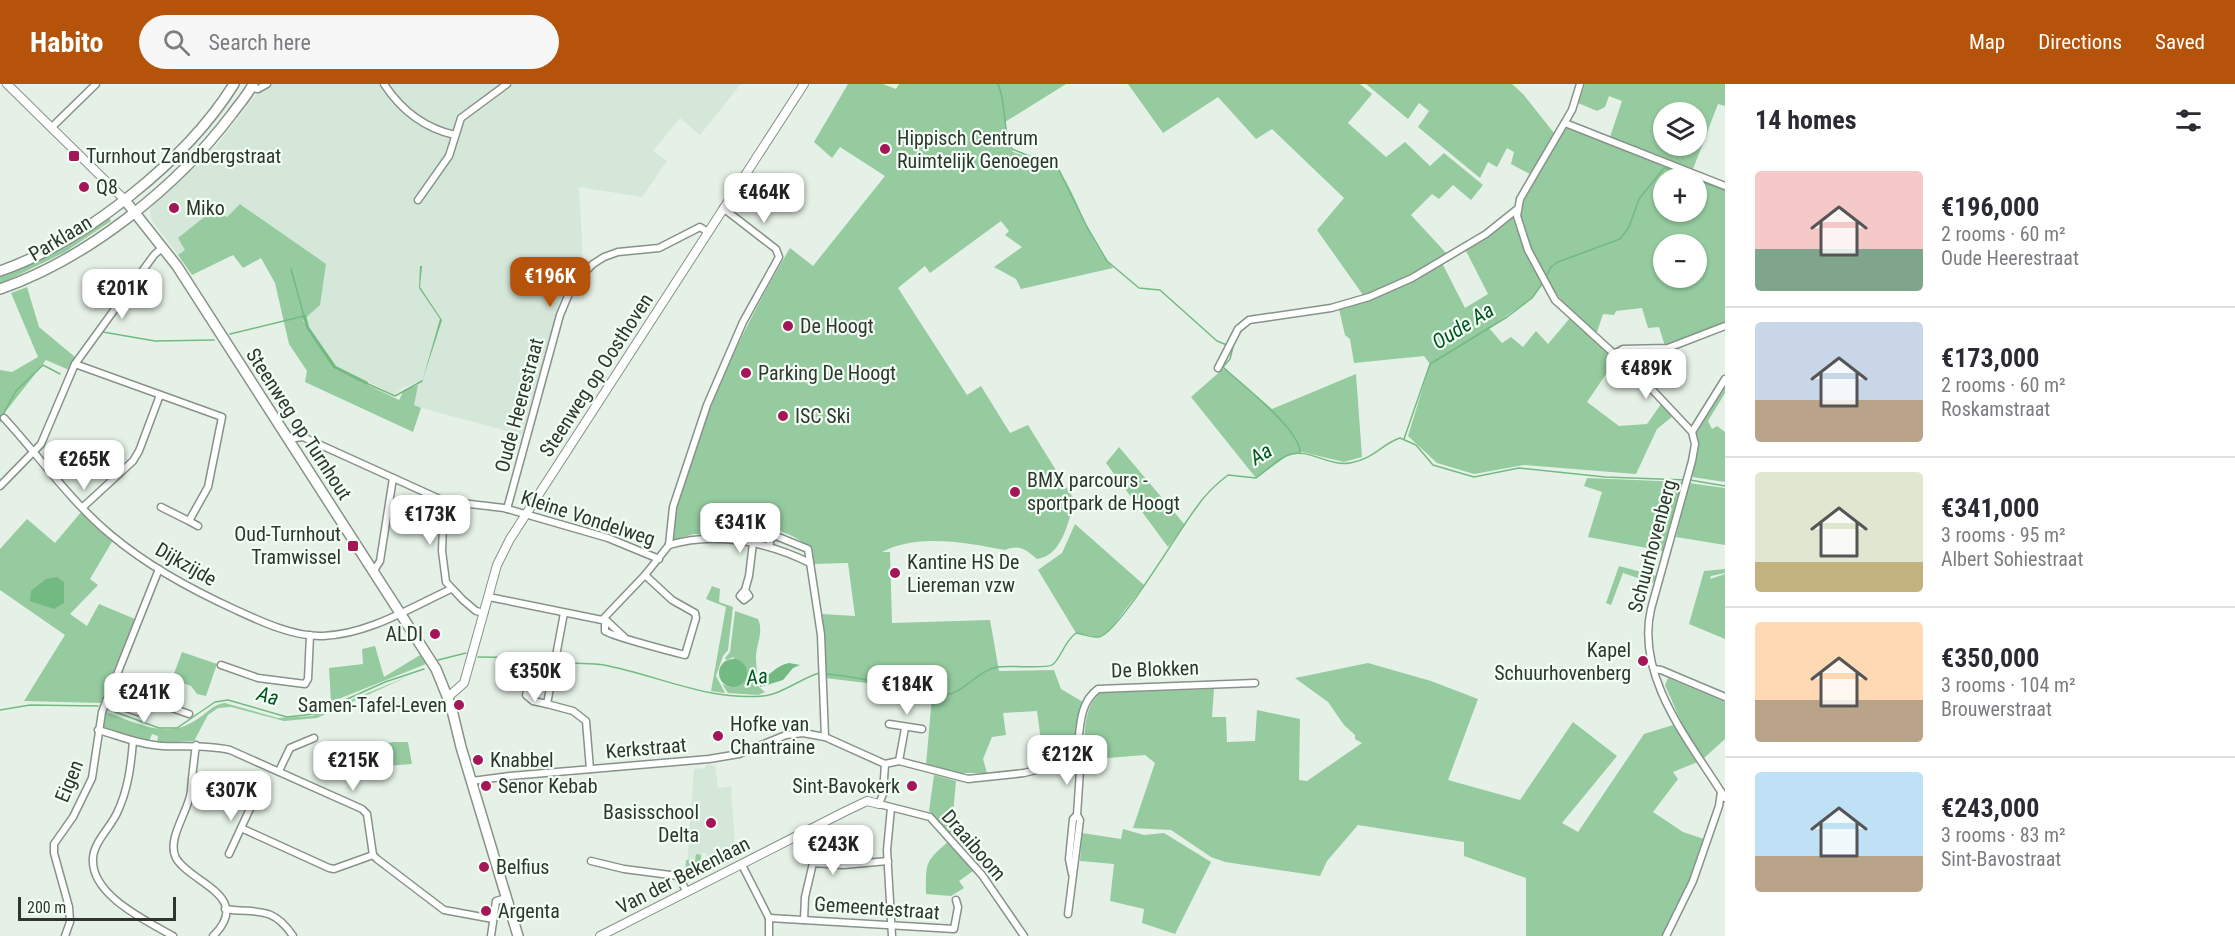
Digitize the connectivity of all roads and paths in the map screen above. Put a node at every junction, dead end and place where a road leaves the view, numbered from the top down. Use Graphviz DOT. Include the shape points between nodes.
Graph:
graph roads {
  1 [pos="7,84"];
  2 [pos="96,84"];
  3 [pos="234,84"];
  4 [pos="267,84"];
  5 [pos="384,84"];
  6 [pos="507,84"];
  7 [pos="804,84"];
  8 [pos="1580,84"];
  9 [pos="252,86"];
  10 [pos="1565,123"];
  11 [pos="52,127"];
  12 [pos="455,135"];
  13 [pos="1725,186"];
  14 [pos="124,198"];
  15 [pos="418,201"];
  16 [pos="723,208"];
  17 [pos="1516,210"];
  18 [pos="135,211"];
  19 [pos="708,232"];
  20 [pos="163,247"];
  21 [pos="0,271"];
  22 [pos="0,289"];
  23 [pos="1725,326"];
  24 [pos="1614,354"];
  25 [pos="75,364"];
  26 [pos="1218,368"];
  27 [pos="1725,379"];
  28 [pos="160,395"];
  29 [pos="4,418"];
  30 [pos="1692,432"];
  31 [pos="287,439"];
  32 [pos="35,453"];
  33 [pos="393,478"];
  34 [pos="0,486"];
  35 [pos="444,501"];
  36 [pos="83,507"];
  37 [pos="161,507"];
  38 [pos="507,510"];
  39 [pos="526,515"];
  40 [pos="189,521"];
  41 [pos="198,526"];
  42 [pos="753,543"];
  43 [pos="669,545"];
  44 [pos="769,546"];
  45 [pos="659,559"];
  46 [pos="810,563"];
  47 [pos="159,569"];
  48 [pos="373,572"];
  49 [pos="645,575"];
  50 [pos="451,589"];
  51 [pos="746,590"];
  52 [pos="489,597"];
  53 [pos="484,613"];
  54 [pos="564,613"];
  55 [pos="401,614"];
  56 [pos="605,619"];
  57 [pos="310,635"];
  58 [pos="685,656"];
  59 [pos="689,663"];
  60 [pos="221,665"];
  61 [pos="1654,669"];
  62 [pos="1256,683"];
  63 [pos="550,685"];
  64 [pos="1725,697"];
  65 [pos="448,698"];
  66 [pos="105,703"];
  67 [pos="547,704"];
  68 [pos="189,714"];
  69 [pos="889,724"];
  70 [pos="905,728"];
  71 [pos="922,729"];
  72 [pos="98,730"];
  73 [pos="825,736"];
  74 [pos="314,738"];
  75 [pos="134,741"];
  76 [pos="196,745"];
  77 [pos="1076,760"];
  78 [pos="899,761"];
  79 [pos="885,764"];
  80 [pos="590,769"];
  81 [pos="279,771"];
  82 [pos="472,781"];
  83 [pos="1721,792"];
  84 [pos="1725,798"];
  85 [pos="254,800"];
  86 [pos="879,804"];
  87 [pos="891,808"];
  88 [pos="241,828"];
  89 [pos="229,854"];
  90 [pos="373,855"];
  91 [pos="591,861"];
  92 [pos="888,861"];
  93 [pos="742,865"];
  94 [pos="687,892"];
  95 [pos="505,898"];
  96 [pos="956,900"];
  97 [pos="227,911"];
  98 [pos="1068,914"];
  99 [pos="769,918"];
  100 [pos="493,919"];
  101 [pos="804,920"];
  102 [pos="893,925"];
  103 [pos="65,936"];
  104 [pos="173,936"];
  105 [pos="214,936"];
  106 [pos="293,936"];
  107 [pos="490,936"];
  108 [pos="518,936"];
  109 [pos="600,936"];
  110 [pos="769,936"];
  111 [pos="892,936"];
  112 [pos="1024,936"];
  113 [pos="1666,936"];
  1 -- 11 [label="street"];
  2 -- 11 [label="street"];
  3 -- 14 [label="main road, Parklaan" via="185,145"];
  4 -- 9 [label="street" via="258,89"];
  5 -- 12 [label="street" via="405,111 437,130"];
  6 -- 12 [label="street" via="461,118"];
  7 -- 16 [label="street, Steenweg op Oosthoven"];
  8 -- 10 [label="street"];
  9 -- 18 [label="main road, Parklaan" via="214,138"];
  10 -- 13 [label="street"];
  10 -- 17 [label="street"];
  11 -- 14 [label="street"];
  12 -- 15 [label="street" via="449,156"];
  14 -- 18 [label="main road, Steenweg op Turnhout"];
  14 -- 21 [label="main road, Parklaan" via="58,245"];
  16 -- 19 [label="street, Steenweg op Oosthoven"];
  16 -- 43 [label="street" via="776,249 779,257 743,322 707,405 674,507"];
  17 -- 24 [label="street" via="1528,250 1555,300"];
  17 -- 26 [label="street" via="1486,234 1412,278 1369,297 1322,310 1249,320 1238,329"];
  18 -- 20 [label="main road, Steenweg op Turnhout"];
  18 -- 22 [label="main road, Parklaan" via="69,257"];
  19 -- 38 [label="street, Oude Heerestraat" via="696,228 659,248 618,252 579,276 560,315"];
  19 -- 39 [label="street, Steenweg op Oosthoven"];
  20 -- 25 [label="street"];
  20 -- 31 [label="main road, Steenweg op Turnhout"];
  23 -- 24 [label="street" via="1668,348 1623,349"];
  24 -- 30 [label="street"];
  25 -- 28 [label="street"];
  25 -- 32 [label="street"];
  27 -- 30 [label="street"];
  28 -- 36 [label="street" via="133,461"];
  28 -- 40 [label="street" via="222,417 210,487"];
  29 -- 32 [label="street, Dijkzijde"];
  30 -- 61 [label="street, Schuurhovenberg" via="1695,444 1688,475 1647,627"];
  31 -- 33 [label="street, Kleine Vondelweg" via="303,438"];
  31 -- 48 [label="main road, Steenweg op Turnhout"];
  32 -- 34 [label="street" via="29,454"];
  32 -- 36 [label="street, Dijkzijde"];
  33 -- 35 [label="street, Kleine Vondelweg"];
  33 -- 48 [label="street" via="380,561"];
  35 -- 38 [label="street, Kleine Vondelweg"];
  35 -- 50 [label="street" via="442,572"];
  36 -- 47 [label="street, Dijkzijde" via="111,535"];
  37 -- 40 [label="street"];
  38 -- 39 [label="street, Kleine Vondelweg"];
  39 -- 45 [label="street, Kleine Vondelweg" via="608,538"];
  39 -- 52 [label="street, Steenweg op Oosthoven" via="504,549"];
  40 -- 41 [label="street"];
  42 -- 43 [label="street" via="696,538"];
  42 -- 44 [label="street"];
  42 -- 51 [label="street"];
  43 -- 45 [label="street"];
  44 -- 46 [label="street"];
  44 -- 46 [label="street" via="773,536 808,549"];
  45 -- 49 [label="street"];
  46 -- 73 [label="street" via="821,635"];
  47 -- 57 [label="street, Dijkzijde" via="251,617"];
  47 -- 66 [label="street, Eigen"];
  48 -- 55 [label="main road, Steenweg op Turnhout"];
  49 -- 56 [label="street"];
  49 -- 58 [label="street" via="672,600 695,613"];
  50 -- 53 [label="street" via="476,611"];
  50 -- 55 [label="street, Dijkzijde"];
  52 -- 53 [label="street, Steenweg op Oosthoven"];
  52 -- 54 [label="street"];
  53 -- 65 [label="street, Steenweg op Oosthoven" via="464,683"];
  54 -- 56 [label="street"];
  54 -- 63 [label="street"];
  55 -- 57 [label="street, Dijkzijde" via="334,634"];
  55 -- 65 [label="main road, Steenweg op Turnhout" via="436,669"];
  56 -- 58 [label="street" via="607,634"];
  57 -- 60 [label="street" via="305,684 258,678"];
  58 -- 59 [label="street"];
  61 -- 64 [label="street"];
  61 -- 83 [label="street, Schuurhovenberg" via="1669,710"];
  62 -- 77 [label="street, De Blokken" via="1098,688 1083,708"];
  63 -- 67 [label="street"];
  63 -- 67 [label="street" via="528,687 526,695"];
  65 -- 82 [label="main road, Steenweg op Turnhout"];
  66 -- 68 [label="street" via="138,712 161,704"];
  66 -- 72 [label="street, Eigen"];
  67 -- 80 [label="street" via="584,717 588,725"];
  69 -- 70 [label="street"];
  70 -- 71 [label="street"];
  70 -- 78 [label="street"];
  72 -- 75 [label="street"];
  72 -- 103 [label="street, Eigen" via="92,778 54,844 69,907 70,922"];
  73 -- 79 [label="street, Kerkstraat"];
  73 -- 80 [label="street, Kerkstraat" via="794,733 730,756"];
  74 -- 81 [label="street" via="290,748"];
  75 -- 76 [label="street"];
  75 -- 104 [label="street" via="121,804 94,853 95,873 118,902"];
  76 -- 81 [label="street" via="230,750"];
  76 -- 97 [label="street" via="191,793 176,836 175,853 186,869 215,890"];
  77 -- 78 [label="street" via="980,779"];
  77 -- 98 [label="street" via="1080,770 1069,859 1072,874"];
  78 -- 79 [label="street"];
  79 -- 86 [label="street"];
  80 -- 82 [label="street, Kerkstraat"];
  81 -- 90 [label="street" via="365,812"];
  82 -- 95 [label="main road, Steenweg op Turnhout"];
  83 -- 84 [label="street, Schuurhovenberg"];
  83 -- 113 [label="street" via="1693,881"];
  85 -- 88 [label="street"];
  86 -- 87 [label="street, Draaiboom"];
  86 -- 93 [label="street, Van der Bekenlaan" via="867,801"];
  87 -- 92 [label="street"];
  87 -- 112 [label="street, Draaiboom" via="930,817 982,875"];
  88 -- 89 [label="street"];
  88 -- 90 [label="street" via="329,868"];
  90 -- 100 [label="street" via="444,910"];
  91 -- 94 [label="street" via="678,876"];
  92 -- 101 [label="street" via="813,863"];
  92 -- 102 [label="street"];
  93 -- 94 [label="street, Van der Bekenlaan"];
  93 -- 99 [label="street"];
  94 -- 109 [label="street, Van der Bekenlaan"];
  95 -- 100 [label="street" via="496,901"];
  95 -- 108 [label="main road, Steenweg op Turnhout"];
  96 -- 102 [label="street, Gemeentestraat" via="954,929"];
  97 -- 105 [label="street"];
  97 -- 106 [label="street" via="251,909 265,913"];
  99 -- 101 [label="street, Gemeentestraat"];
  99 -- 110 [label="street"];
  100 -- 107 [label="street"];
  101 -- 102 [label="street, Gemeentestraat"];
  102 -- 111 [label="street"];
}
